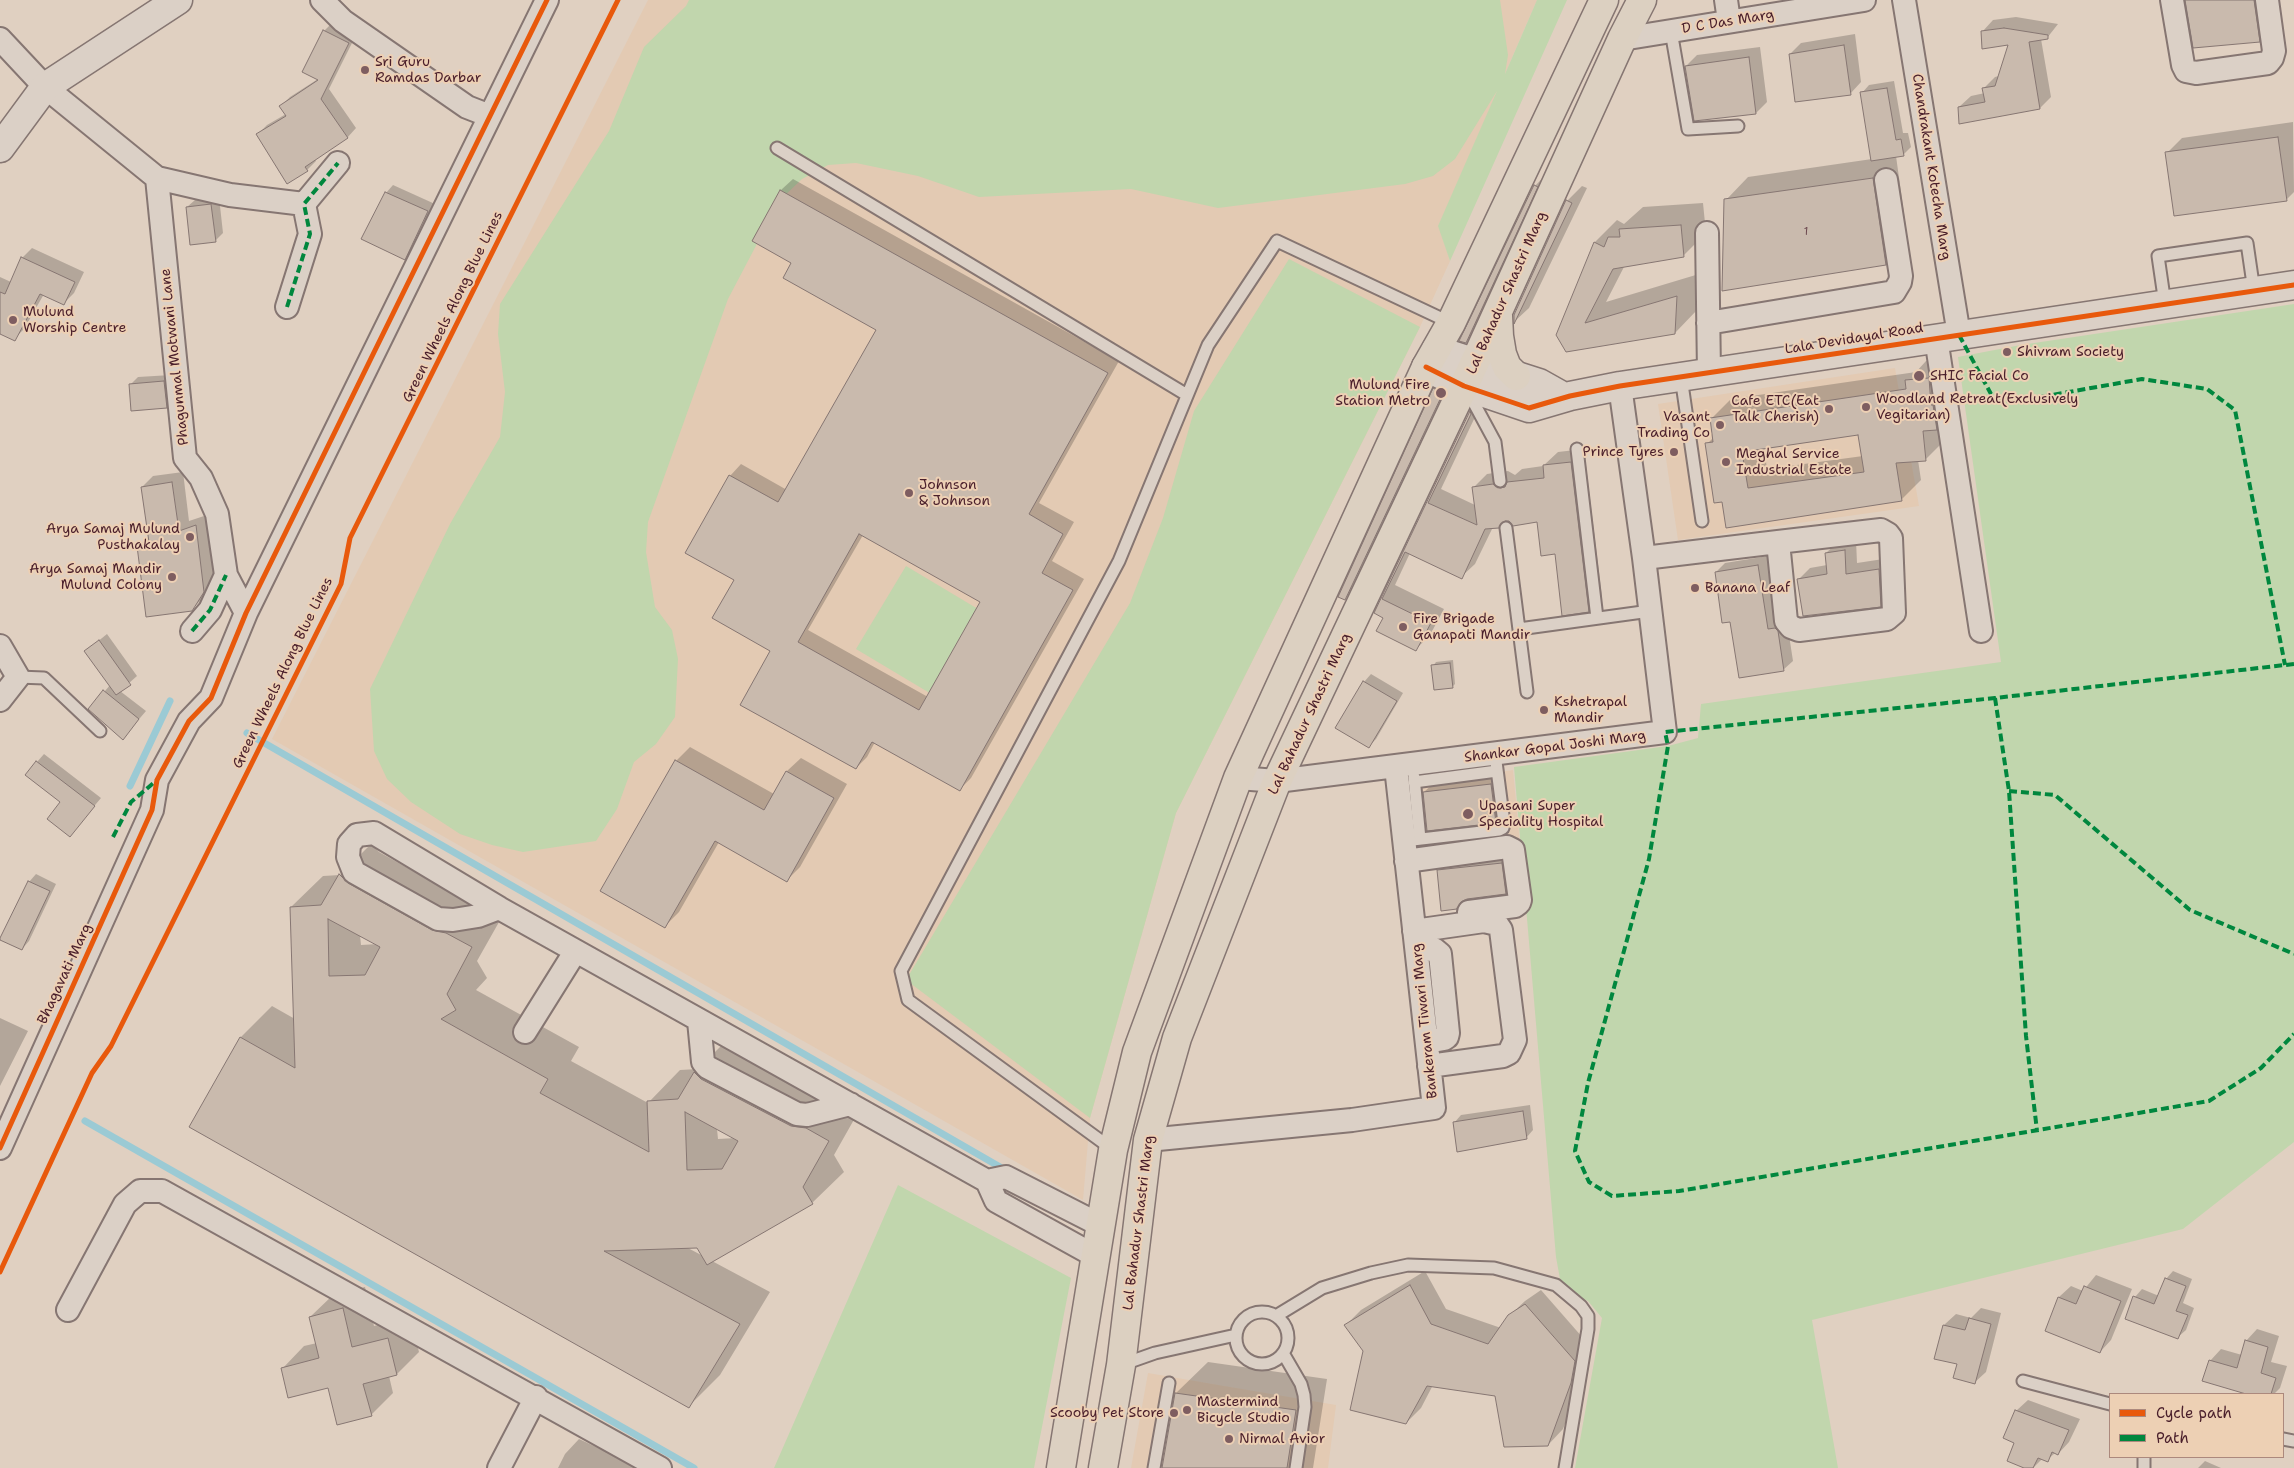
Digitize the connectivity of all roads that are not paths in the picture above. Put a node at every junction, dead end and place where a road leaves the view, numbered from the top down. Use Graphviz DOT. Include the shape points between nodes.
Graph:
graph roads {
  1 [pos="178,0"];
  2 [pos="322,0"];
  3 [pos="547,0"];
  4 [pos="1604,0"];
  5 [pos="1642,0"];
  6 [pos="1864,0"];
  7 [pos="1904,0"];
  8 [pos="2172,0"];
  9 [pos="2267,0"];
  10 [pos="1728,11"];
  11 [pos="1671,31"];
  12 [pos="1622,38"];
  13 [pos="0,39"];
  14 [pos="45,87"];
  15 [pos="490,116"];
  16 [pos="1738,126"];
  17 [pos="0,148"];
  18 [pos="777,148"];
  19 [pos="338,163"];
  20 [pos="157,178"];
  21 [pos="1886,180"];
  22 [pos="304,204"];
  23 [pos="1707,233"];
  24 [pos="2294,285"];
  25 [pos="2254,291"];
  26 [pos="2165,304"];
  27 [pos="287,307"];
  28 [pos="1498,312"];
  29 [pos="1451,323"];
  30 [pos="1708,323"];
  31 [pos="1947,336"];
  32 [pos="1431,358"];
  33 [pos="1476,362"];
  34 [pos="1709,372"];
  35 [pos="1516,376"];
  36 [pos="1681,377"];
  37 [pos="1464,386"];
  38 [pos="1620,386"];
  39 [pos="1187,395"];
  40 [pos="1564,397"];
  41 [pos="1577,449"];
  42 [pos="1500,481"];
  43 [pos="1702,521"];
  44 [pos="1506,528"];
  45 [pos="1778,542"];
  46 [pos="1644,558"];
  47 [pos="226,575"];
  48 [pos="1650,611"];
  49 [pos="246,613"];
  50 [pos="1597,618"];
  51 [pos="1519,629"];
  52 [pos="192,631"];
  53 [pos="1980,631"];
  54 [pos="0,646"];
  55 [pos="18,677"];
  56 [pos="1527,692"];
  57 [pos="0,700"];
  58 [pos="100,731"];
  59 [pos="1496,763"];
  60 [pos="1408,775"];
  61 [pos="1238,778"];
  62 [pos="1277,781"];
  63 [pos="1411,850"];
  64 [pos="499,908"];
  65 [pos="1419,934"];
  66 [pos="575,952"];
  67 [pos="699,1021"];
  68 [pos="525,1032"];
  69 [pos="1434,1065"];
  70 [pos="850,1104"];
  71 [pos="1148,1140"];
  72 [pos="0,1148"];
  73 [pos="1113,1150"];
  74 [pos="987,1180"];
  75 [pos="1102,1226"];
  76 [pos="1097,1257"];
  77 [pos="68,1310"];
  78 [pos="1276,1316"];
  79 [pos="1236,1335"];
  80 [pos="1283,1353"];
  81 [pos="1122,1365"];
  82 [pos="2023,1381"];
  83 [pos="1169,1383"];
  84 [pos="536,1398"];
  85 [pos="2109,1404"];
  86 [pos="499,1468"];
  87 [pos="660,1468"];
  88 [pos="1061,1468"];
  89 [pos="1103,1468"];
  90 [pos="1154,1468"];
  91 [pos="1296,1468"];
  92 [pos="1565,1468"];
  1 -- 14 [label="street"];
  2 -- 15 [label="street" via="343,21 467,107"];
  3 -- 15 [label="street, Bhagavati Marg"];
  4 -- 29 [label="main road"];
  5 -- 12 [label="main road, Lal Bahadur Shastri Marg"];
  6 -- 10 [label="street, D C Das Marg"];
  7 -- 31 [label="street, Chandrakant Kotecha Marg"];
  8 -- 9 [label="street" via="2183,65 2186,71 2196,73 2268,63 2274,51"];
  10 -- 11 [label="street, D C Das Marg"];
  11 -- 12 [label="street, D C Das Marg"];
  11 -- 16 [label="lane" via="1688,129"];
  12 -- 28 [label="main road, Lal Bahadur Shastri Marg"];
  13 -- 14 [label="street"];
  14 -- 17 [label="street"];
  14 -- 20 [label="street"];
  15 -- 49 [label="street, Bhagavati Marg"];
  18 -- 39 [label="lane"];
  19 -- 22 [label="street"];
  20 -- 22 [label="street" via="230,195"];
  20 -- 47 [label="street, Phagunmal Motwani Lane" via="185,458 201,478 217,514"];
  21 -- 30 [label="street" via="1901,276 1894,292"];
  22 -- 27 [label="street" via="310,234"];
  23 -- 30 [label="street"];
  24 -- 25 [label="street, Lala Devidayal Road"];
  25 -- 26 [label="street, Lala Devidayal Road"];
  25 -- 26 [label="lane" via="2247,243 2158,256"];
  26 -- 31 [label="street, Lala Devidayal Road"];
  28 -- 33 [label="main road, Lal Bahadur Shastri Marg"];
  28 -- 35 [label="main road" via="1502,354"];
  29 -- 32 [label="main road"];
  29 -- 39 [label="lane" via="1277,241 1208,345"];
  30 -- 34 [label="street"];
  31 -- 34 [label="street, Lala Devidayal Road"];
  31 -- 53 [label="street, Chandrakant Kotecha Marg"];
  32 -- 33 [label="street"];
  32 -- 37 [label="street, Lala Devidayal Road"];
  32 -- 61 [label="main road"];
  33 -- 35 [label="street"];
  33 -- 37 [label="main road, Lal Bahadur Shastri Marg"];
  34 -- 36 [label="street, Lala Devidayal Road"];
  35 -- 40 [label="street"];
  36 -- 38 [label="street, Lala Devidayal Road"];
  36 -- 43 [label="lane"];
  37 -- 40 [label="street, Lala Devidayal Road" via="1529,408"];
  37 -- 42 [label="lane" via="1495,442"];
  37 -- 62 [label="main road, Lal Bahadur Shastri Marg"];
  38 -- 40 [label="street, Lala Devidayal Road"];
  38 -- 46 [label="street, Shankar Gopal Joshi Marg"];
  39 -- 73 [label="lane" via="1119,561 901,971 908,1000"];
  41 -- 50 [label="lane"];
  44 -- 51 [label="lane"];
  45 -- 45 [label="street" via="1786,621 1791,627 1799,630 1887,619 1894,614 1891,538 1888,534 1881,530"];
  45 -- 46 [label="street"];
  46 -- 48 [label="street, Shankar Gopal Joshi Marg"];
  47 -- 49 [label="street, Phagunmal Motwani Lane"];
  47 -- 52 [label="street" via="210,610"];
  48 -- 50 [label="lane"];
  48 -- 59 [label="street, Shankar Gopal Joshi Marg" via="1665,732"];
  49 -- 72 [label="street, Bhagavati Marg" via="211,698 189,721 157,780 152,810"];
  50 -- 51 [label="lane"];
  51 -- 56 [label="lane"];
  54 -- 55 [label="street"];
  55 -- 57 [label="street"];
  55 -- 58 [label="lane" via="44,678"];
  59 -- 60 [label="street, Shankar Gopal Joshi Marg"];
  59 -- 63 [label="lane" via="1503,828"];
  60 -- 62 [label="street, Shankar Gopal Joshi Marg"];
  60 -- 63 [label="street, Bankeram Tiwari Marg"];
  61 -- 62 [label="street, Shankar Gopal Joshi Marg"];
  61 -- 73 [label="main road" via="1137,1052"];
  62 -- 71 [label="main road, Lal Bahadur Shastri Marg" via="1177,1038"];
  63 -- 65 [label="street, Bankeram Tiwari Marg"];
  63 -- 65 [label="street" via="1510,848 1515,852 1520,900 1514,906"];
  64 -- 64 [label="street" via="478,916 438,919 354,872 348,857 349,844 357,836 374,833"];
  64 -- 66 [label="street"];
  65 -- 69 [label="street, Bankeram Tiwari Marg"];
  65 -- 69 [label="street" via="1484,921 1497,924 1501,930 1515,1040 1509,1053 1503,1056"];
  66 -- 67 [label="street"];
  66 -- 68 [label="street"];
  67 -- 70 [label="street"];
  67 -- 70 [label="street" via="703,1062 707,1067 797,1114 807,1115"];
  69 -- 71 [label="street, Bankeram Tiwari Marg" via="1434,1108 1352,1120"];
  70 -- 74 [label="street"];
  71 -- 81 [label="main road, Lal Bahadur Shastri Marg"];
  73 -- 75 [label="main road"];
  74 -- 75 [label="street" via="1006,1178"];
  74 -- 76 [label="street" via="996,1201"];
  75 -- 76 [label="main road"];
  76 -- 88 [label="main road"];
  77 -- 84 [label="street" via="125,1204 140,1191 162,1191"];
  78 -- 79 [label="lane" via="1259,1312 1250,1315 1238,1326"];
  78 -- 80 [label="lane" via="1286,1329 1287,1346"];
  78 -- 92 [label="lane" via="1322,1288 1408,1265 1494,1268 1556,1285 1588,1316"];
  79 -- 80 [label="lane" via="1240,1351 1252,1362 1269,1363"];
  79 -- 81 [label="lane" via="1155,1352"];
  80 -- 91 [label="lane" via="1304,1395"];
  81 -- 89 [label="main road, Lal Bahadur Shastri Marg"];
  82 -- 85 [label="lane"];
  83 -- 90 [label="lane"];
  84 -- 86 [label="street"];
  84 -- 87 [label="street"];
}
